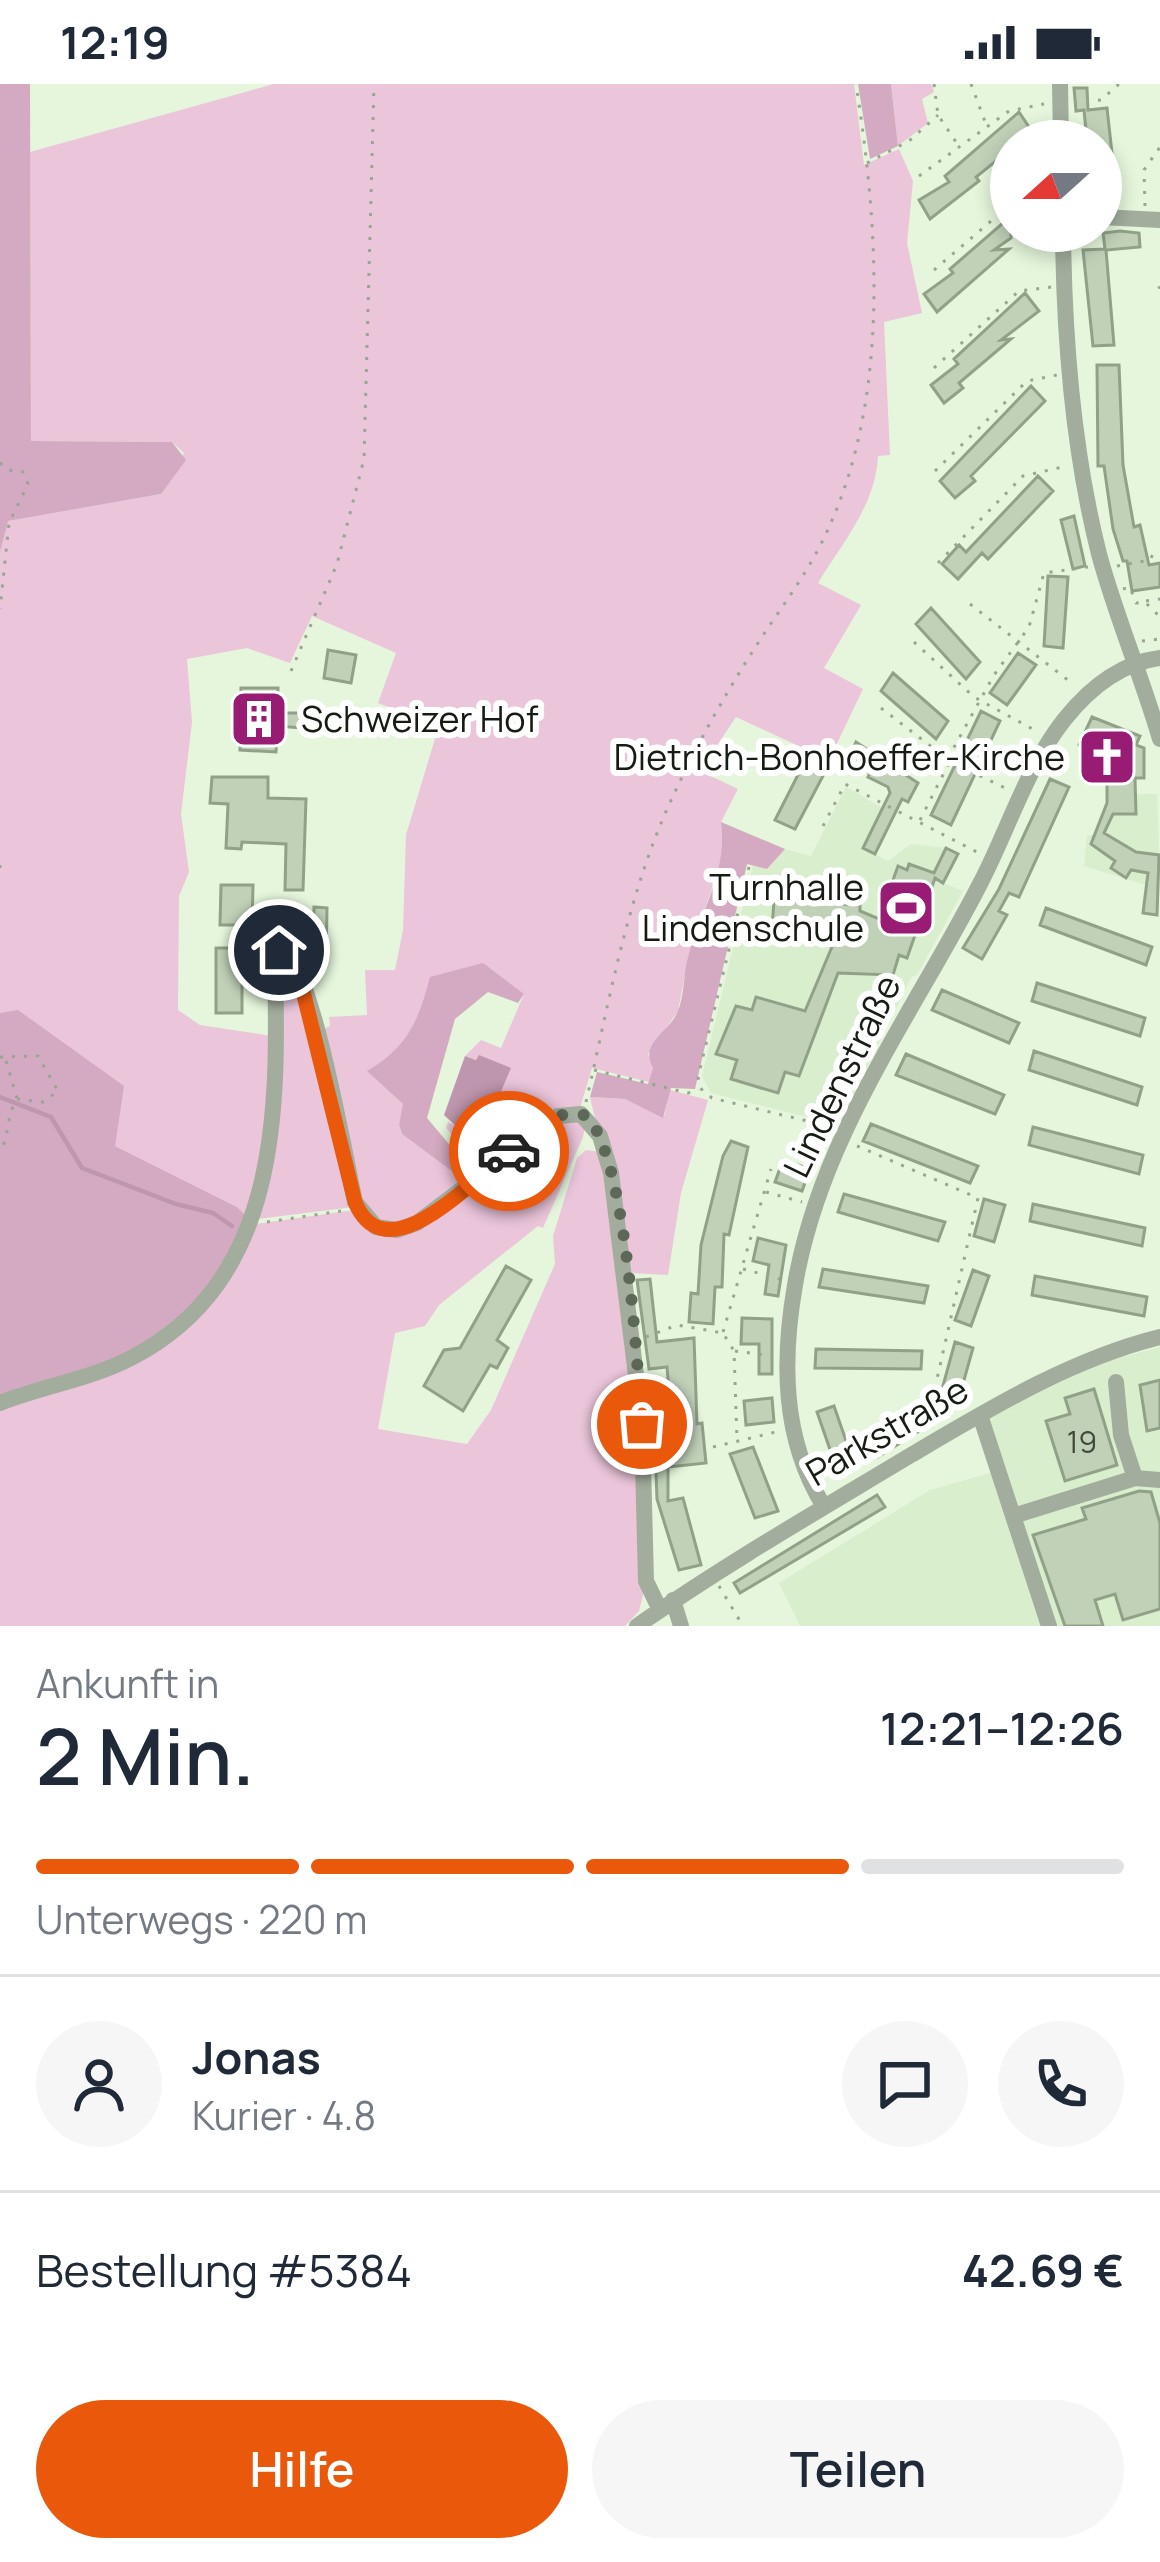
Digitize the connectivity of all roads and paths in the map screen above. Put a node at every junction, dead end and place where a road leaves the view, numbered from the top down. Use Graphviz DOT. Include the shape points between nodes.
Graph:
graph roads {
  1 [pos="374,84"];
  2 [pos="856,84"];
  3 [pos="934,84"];
  4 [pos="971,84"];
  5 [pos="1119,84"];
  6 [pos="1060,97"];
  7 [pos="938,115"];
  8 [pos="987,127"];
  9 [pos="1160,146"];
  10 [pos="959,147"];
  11 [pos="867,163"];
  12 [pos="919,176"];
  13 [pos="1122,218"];
  14 [pos="1152,219"];
  15 [pos="990,222"];
  16 [pos="1064,252"];
  17 [pos="934,270"];
  18 [pos="1066,286"];
  19 [pos="934,368"];
  20 [pos="1072,373"];
  21 [pos="0,463"];
  22 [pos="1082,464"];
  23 [pos="935,471"];
  24 [pos="10,519"];
  25 [pos="0,523"];
  26 [pos="1153,554"];
  27 [pos="938,562"];
  28 [pos="1103,567"];
  29 [pos="1160,599"];
  30 [pos="970,604"];
  31 [pos="0,609"];
  32 [pos="1160,617"];
  33 [pos="1017,640"];
  34 [pos="914,642"];
  35 [pos="1160,658"];
  36 [pos="1135,663"];
  37 [pos="291,671"];
  38 [pos="1086,697"];
  39 [pos="979,700"];
  40 [pos="881,708"];
  41 [pos="1050,740"];
  42 [pos="1160,740"];
  43 [pos="949,760"];
  44 [pos="1024,795"];
  45 [pos="920,822"];
  46 [pos="823,826"];
  47 [pos="992,860"];
  48 [pos="749,867"];
  49 [pos="3,1058"];
  50 [pos="594,1070"];
  51 [pos="701,1090"];
  52 [pos="15,1102"];
  53 [pos="585,1115"];
  54 [pos="843,1136"];
  55 [pos="0,1152"];
  56 [pos="771,1169"];
  57 [pos="766,1192"];
  58 [pos="816,1206"];
  59 [pos="358,1208"];
  60 [pos="267,1222"];
  61 [pos="741,1269"];
  62 [pos="795,1282"];
  63 [pos="723,1334"];
  64 [pos="658,1336"];
  65 [pos="1160,1337"];
  66 [pos="734,1351"];
  67 [pos="787,1357"];
  68 [pos="1116,1382"];
  69 [pos="0,1403"];
  70 [pos="980,1415"];
  71 [pos="793,1429"];
  72 [pos="946,1434"];
  73 [pos="736,1440"];
  74 [pos="713,1448"];
  75 [pos="1135,1478"];
  76 [pos="1160,1480"];
  77 [pos="823,1505"];
  78 [pos="1012,1516"];
  79 [pos="712,1574"];
  80 [pos="667,1605"];
  81 [pos="637,1626"];
  82 [pos="680,1626"];
  83 [pos="742,1626"];
  84 [pos="1048,1626"];
  1 -- 37 [label="path" via="364,459 337,565"];
  2 -- 11 [label="path"];
  3 -- 7 [label="path"];
  4 -- 8 [label="path"];
  5 -- 6 [label="path" via="1101,100"];
  6 -- 8 [label="path" via="1025,104"];
  7 -- 10 [label="path"];
  7 -- 11 [label="path"];
  8 -- 10 [label="path"];
  9 -- 14 [label="path" via="1144,170"];
  10 -- 12 [label="path"];
  11 -- 50 [label="path" via="871,338 847,478 817,553 732,685 661,824 624,937"];
  13 -- 14 [label="street"];
  15 -- 17 [label="path"];
  16 -- 18 [label="street"];
  18 -- 19 [label="path" via="1019,291"];
  18 -- 20 [label="street"];
  20 -- 22 [label="street"];
  20 -- 23 [label="path" via="1027,381"];
  21 -- 24 [label="path" via="28,483"];
  22 -- 27 [label="path" via="1023,476"];
  22 -- 28 [label="street"];
  24 -- 25 [label="path"];
  24 -- 31 [label="path"];
  26 -- 28 [label="path"];
  28 -- 33 [label="path" via="1045,572 1029,627"];
  28 -- 36 [label="street"];
  29 -- 32 [label="path" via="1145,602"];
  30 -- 33 [label="path"];
  33 -- 38 [label="path"];
  33 -- 39 [label="path"];
  34 -- 39 [label="path"];
  35 -- 36 [label="street"];
  36 -- 38 [label="street, Lindenstraße"];
  36 -- 42 [label="street"];
  38 -- 41 [label="street, Lindenstraße"];
  39 -- 41 [label="path"];
  39 -- 43 [label="path"];
  40 -- 43 [label="path"];
  41 -- 44 [label="street, Lindenstraße"];
  43 -- 44 [label="path"];
  43 -- 45 [label="path"];
  44 -- 47 [label="street, Lindenstraße"];
  45 -- 46 [label="path" via="845,784"];
  45 -- 47 [label="path"];
  47 -- 54 [label="street, Lindenstraße"];
  48 -- 51 [label="path"];
  49 -- 52 [label="path"];
  49 -- 52 [label="path" via="38,1055 58,1091 43,1102"];
  50 -- 51 [label="path"];
  50 -- 53 [label="path"];
  51 -- 54 [label="path"];
  52 -- 55 [label="path"];
  53 -- 59 [label="street" via="565,1114 539,1127 411,1226 383,1230"];
  53 -- 80 [label="street" via="601,1136 620,1226 640,1411 647,1587"];
  54 -- 58 [label="street, Lindenstraße"];
  54 -- 72 [label="path" via="978,1198 932,1401"];
  56 -- 57 [label="path"];
  57 -- 58 [label="path"];
  57 -- 61 [label="path"];
  58 -- 62 [label="street, Lindenstraße"];
  59 -- 60 [label="path"];
  59 -- 69 [label="street" via="309,1006 293,958 279,950 266,1168 238,1253 186,1318 139,1354"];
  61 -- 62 [label="path"];
  61 -- 63 [label="path"];
  62 -- 67 [label="street, Lindenstraße"];
  63 -- 64 [label="path" via="676,1325"];
  63 -- 66 [label="path"];
  65 -- 70 [label="street, Parkstraße" via="1090,1360"];
  66 -- 67 [label="path"];
  66 -- 73 [label="path"];
  67 -- 71 [label="street, Lindenstraße"];
  68 -- 75 [label="street"];
  70 -- 72 [label="street, Parkstraße"];
  70 -- 78 [label="street"];
  71 -- 73 [label="path"];
  71 -- 77 [label="street, Lindenstraße"];
  72 -- 77 [label="street, Parkstraße"];
  73 -- 74 [label="path"];
  75 -- 76 [label="street"];
  75 -- 78 [label="street"];
  77 -- 79 [label="street, Parkstraße"];
  78 -- 84 [label="street"];
  79 -- 80 [label="street, Parkstraße"];
  79 -- 83 [label="path"];
  80 -- 81 [label="street, Parkstraße"];
  80 -- 82 [label="street"];
}
